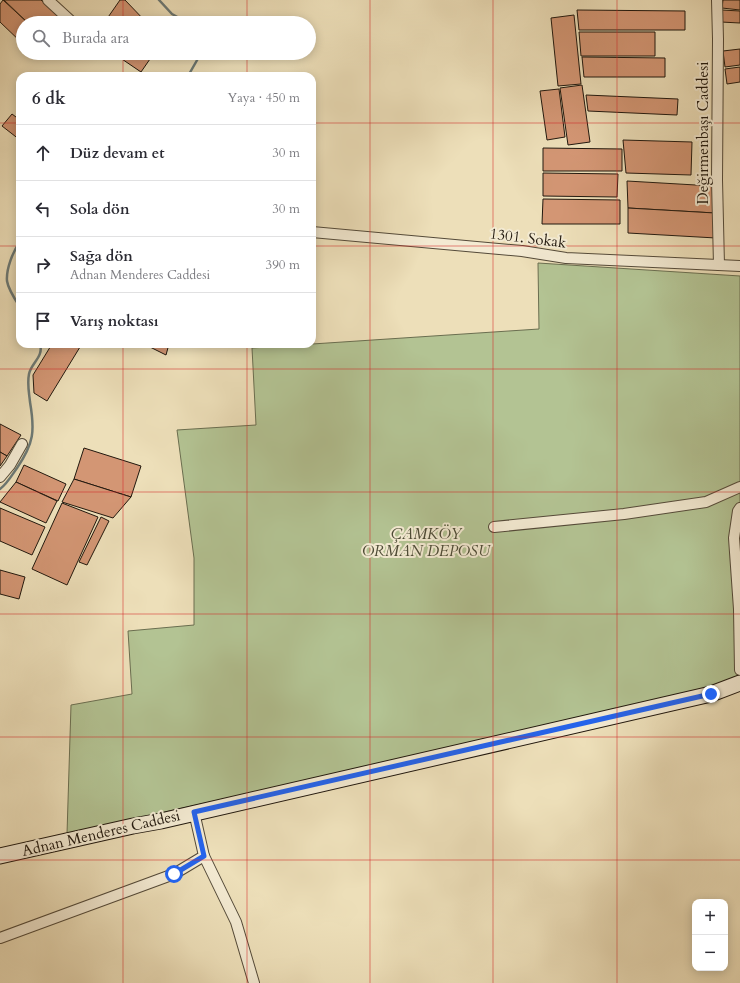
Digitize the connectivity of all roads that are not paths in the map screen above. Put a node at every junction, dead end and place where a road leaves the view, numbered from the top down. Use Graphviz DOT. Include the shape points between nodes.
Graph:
graph roads {
  1 [pos="48,0"];
  2 [pos="718,0"];
  3 [pos="65,16"];
  4 [pos="316,232"];
  5 [pos="720,265"];
  6 [pos="740,266"];
  7 [pos="22,444"];
  8 [pos="0,477"];
  9 [pos="740,487"];
  10 [pos="740,508"];
  11 [pos="494,527"];
  12 [pos="740,670"];
  13 [pos="740,683"];
  14 [pos="194,812"];
  15 [pos="0,856"];
  16 [pos="204,856"];
  17 [pos="0,938"];
  18 [pos="254,983"];
  1 -- 3 [label="street"];
  2 -- 5 [label="street, Değirmenbaşı Caddesi" via="717,180"];
  4 -- 5 [label="street, 1301. Sokak" via="522,251 566,258"];
  5 -- 6 [label="street, 1301. Sokak"];
  7 -- 8 [label="street"];
  9 -- 11 [label="street" via="706,502 624,514"];
  10 -- 12 [label="street" via="734,538"];
  13 -- 14 [label="street, Adnan Menderes Caddesi" via="711,694"];
  14 -- 15 [label="street, Adnan Menderes Caddesi"];
  14 -- 16 [label="street"];
  16 -- 17 [label="street" via="174,874"];
  16 -- 18 [label="street" via="236,922"];
}
